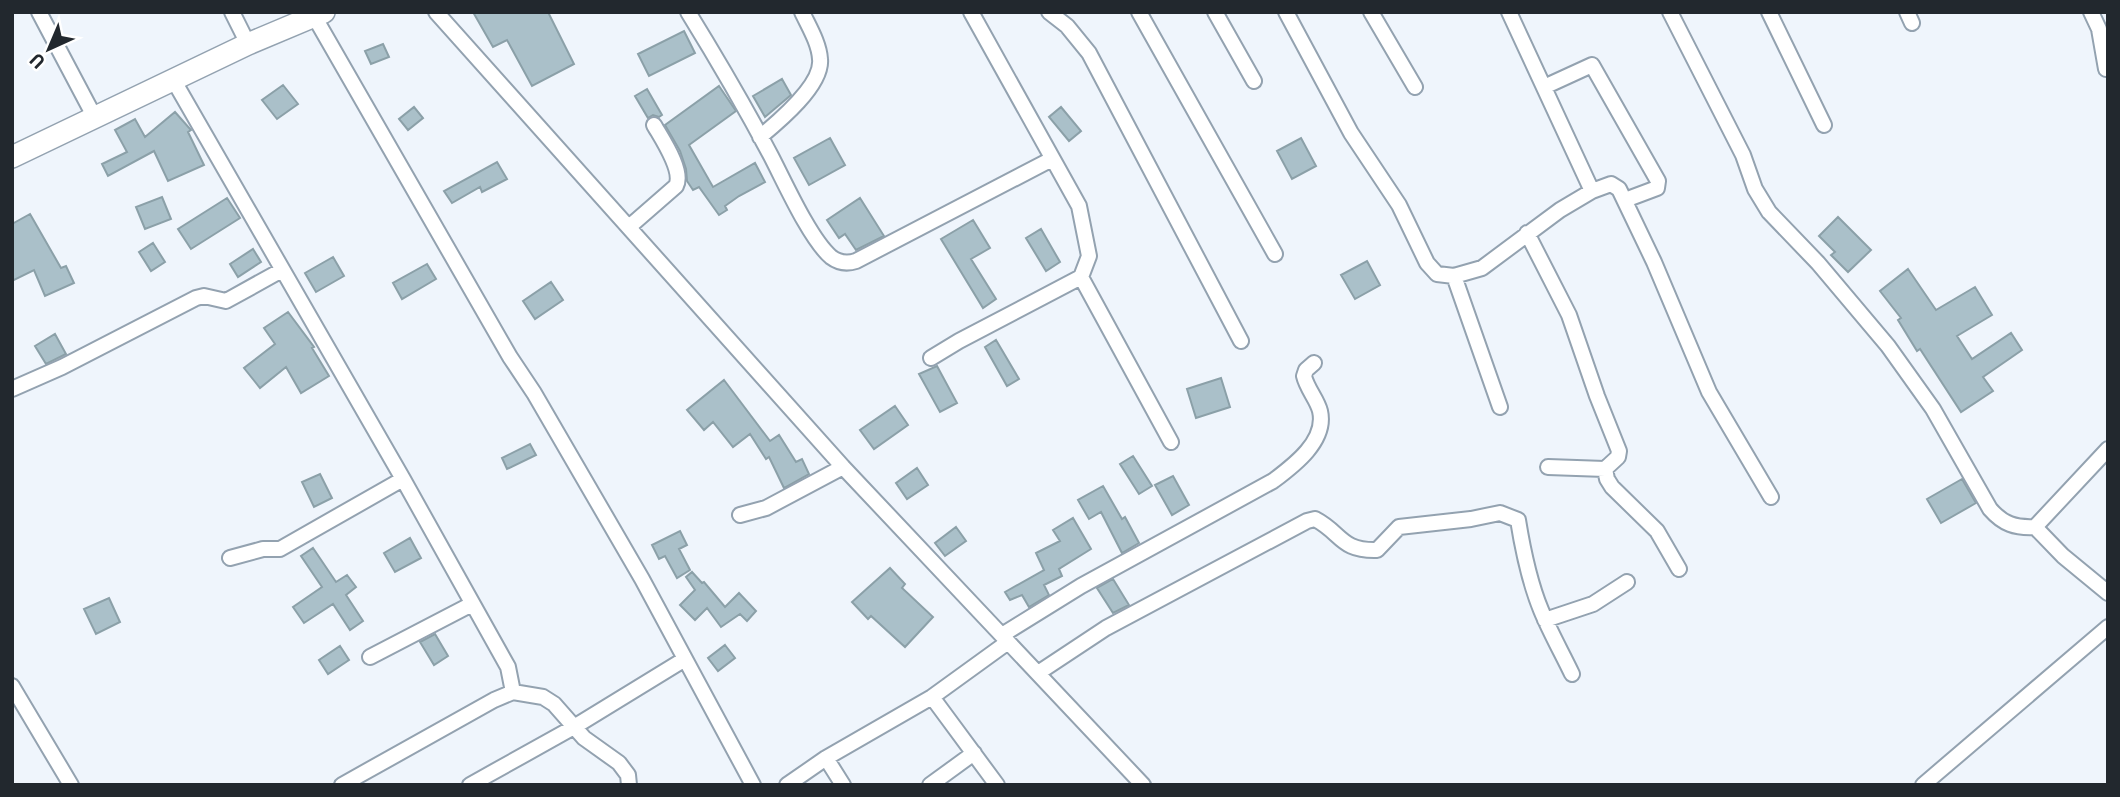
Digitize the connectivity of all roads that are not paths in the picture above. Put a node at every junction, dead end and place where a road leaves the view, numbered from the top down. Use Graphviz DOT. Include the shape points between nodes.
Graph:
graph roads {
  1 [pos="39,12"];
  2 [pos="232,12"];
  3 [pos="436,12"];
  4 [pos="688,12"];
  5 [pos="802,12"];
  6 [pos="971,12"];
  7 [pos="1049,12"];
  8 [pos="1139,12"];
  9 [pos="1215,12"];
  10 [pos="1286,12"];
  11 [pos="1371,12"];
  12 [pos="1509,12"];
  13 [pos="1670,12"];
  14 [pos="1769,12"];
  15 [pos="2091,12"];
  16 [pos="319,14"];
  17 [pos="2104,28"];
  18 [pos="248,44"];
  19 [pos="2106,68"];
  20 [pos="1254,80"];
  21 [pos="174,81"];
  22 [pos="1415,87"];
  23 [pos="1544,87"];
  24 [pos="94,116"];
  25 [pos="654,125"];
  26 [pos="1824,125"];
  27 [pos="760,137"];
  28 [pos="12,157"];
  29 [pos="1052,159"];
  30 [pos="1592,191"];
  31 [pos="1625,200"];
  32 [pos="629,227"];
  33 [pos="1527,233"];
  34 [pos="1275,254"];
  35 [pos="282,270"];
  36 [pos="1454,276"];
  37 [pos="1081,277"];
  38 [pos="1241,341"];
  39 [pos="932,358"];
  40 [pos="1314,363"];
  41 [pos="12,389"];
  42 [pos="1500,407"];
  43 [pos="1171,442"];
  44 [pos="2108,449"];
  45 [pos="843,467"];
  46 [pos="1548,467"];
  47 [pos="1605,468"];
  48 [pos="403,479"];
  49 [pos="1771,497"];
  50 [pos="740,515"];
  51 [pos="2035,527"];
  52 [pos="230,558"];
  53 [pos="1679,569"];
  54 [pos="1627,582"];
  55 [pos="2108,593"];
  56 [pos="472,604"];
  57 [pos="1545,620"];
  58 [pos="2108,627"];
  59 [pos="1005,638"];
  60 [pos="370,657"];
  61 [pos="685,659"];
  62 [pos="1038,673"];
  63 [pos="1572,674"];
  64 [pos="12,686"];
  65 [pos="513,692"];
  66 [pos="932,697"];
  67 [pos="574,727"];
  68 [pos="974,753"];
  69 [pos="826,758"];
  70 [pos="71,785"];
  71 [pos="342,785"];
  72 [pos="470,785"];
  73 [pos="629,785"];
  74 [pos="753,785"];
  75 [pos="786,785"];
  76 [pos="843,785"];
  77 [pos="930,785"];
  78 [pos="997,785"];
  79 [pos="1143,785"];
  80 [pos="1923,785"];
  1 -- 24 [label="street"];
  2 -- 18 [label="street"];
  3 -- 32 [label="street"];
  4 -- 27 [label="street"];
  5 -- 27 [label="street" via="821,62 811,84 785,116"];
  6 -- 29 [label="street"];
  7 -- 38 [label="street" via="1089,53"];
  8 -- 34 [label="street"];
  9 -- 20 [label="street"];
  10 -- 36 [label="street" via="1351,133 1399,205 1427,263 1437,274"];
  11 -- 22 [label="street"];
  12 -- 23 [label="street"];
  13 -- 51 [label="street" via="1769,212 1888,346 1933,409 1990,509 2010,525"];
  14 -- 26 [label="street"];
  15 -- 17 [label="street"];
  16 -- 18 [label="main road"];
  16 -- 61 [label="street"];
  17 -- 19 [label="street"];
  18 -- 21 [label="main road"];
  21 -- 24 [label="main road"];
  21 -- 35 [label="street"];
  23 -- 30 [label="street"];
  23 -- 31 [label="street" via="1592,65 1658,181 1657,188"];
  24 -- 28 [label="main road"];
  25 -- 32 [label="street" via="679,181"];
  27 -- 29 [label="street" via="824,249 836,260 850,263"];
  29 -- 37 [label="street" via="1079,206 1089,256"];
  30 -- 31 [label="street" via="1615,185"];
  30 -- 33 [label="street"];
  31 -- 49 [label="street" via="1709,392"];
  32 -- 45 [label="street"];
  33 -- 36 [label="street" via="1482,268"];
  33 -- 47 [label="street" via="1569,315 1619,451"];
  35 -- 41 [label="street" via="226,301 196,298"];
  35 -- 48 [label="street"];
  36 -- 42 [label="street"];
  37 -- 39 [label="street"];
  37 -- 43 [label="street"];
  40 -- 59 [label="street" via="1304,376 1321,414 1319,427 1295,464 1273,481 1081,586"];
  44 -- 51 [label="street"];
  45 -- 50 [label="street" via="766,508"];
  45 -- 59 [label="street"];
  46 -- 47 [label="street"];
  47 -- 53 [label="street" via="1612,487 1657,531"];
  48 -- 52 [label="street" via="280,549"];
  48 -- 56 [label="street"];
  51 -- 55 [label="street"];
  54 -- 57 [label="street" via="1593,604"];
  56 -- 60 [label="street"];
  56 -- 65 [label="street" via="508,667"];
  57 -- 62 [label="street" via="1525,565 1518,520 1510,515 1399,527 1377,551 1349,547 1315,519 1106,628"];
  57 -- 63 [label="street"];
  58 -- 80 [label="street"];
  59 -- 62 [label="street"];
  59 -- 66 [label="street"];
  61 -- 67 [label="street"];
  61 -- 74 [label="street"];
  62 -- 79 [label="street"];
  64 -- 70 [label="street"];
  65 -- 67 [label="street" via="547,699"];
  65 -- 71 [label="street"];
  66 -- 68 [label="street"];
  66 -- 69 [label="street"];
  67 -- 72 [label="street"];
  67 -- 73 [label="street" via="619,763"];
  68 -- 77 [label="street"];
  68 -- 78 [label="street"];
  69 -- 75 [label="street"];
  69 -- 76 [label="street"];
}
